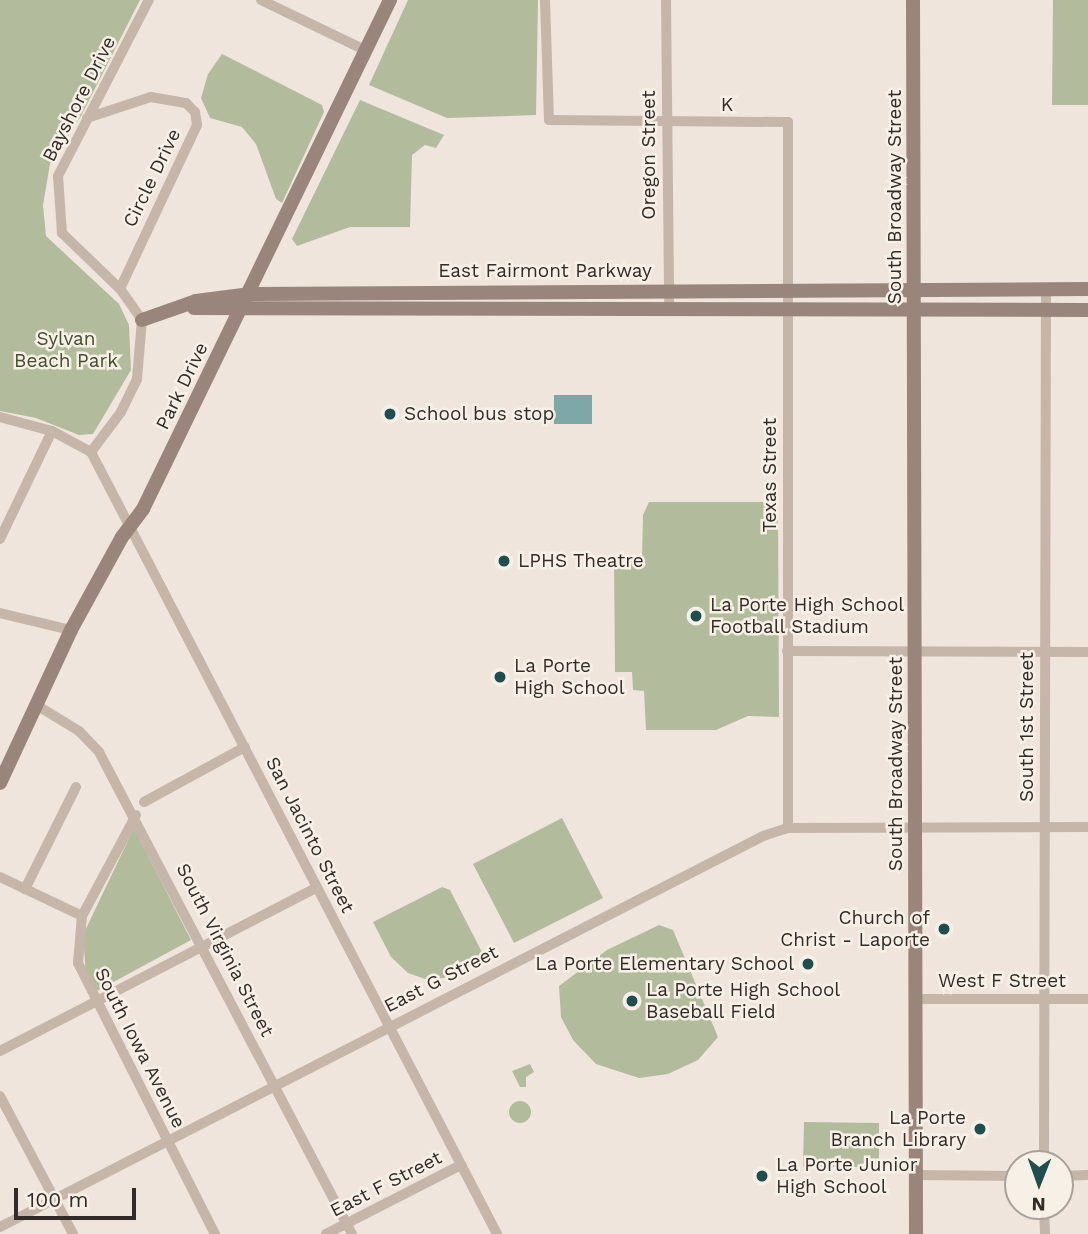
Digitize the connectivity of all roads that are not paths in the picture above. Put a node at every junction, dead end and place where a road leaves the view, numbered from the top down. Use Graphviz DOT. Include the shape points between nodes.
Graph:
graph roads {
  1 [pos="149,0"];
  2 [pos="261,0"];
  3 [pos="390,0"];
  4 [pos="545,0"];
  5 [pos="666,0"];
  6 [pos="913,0"];
  7 [pos="365,50"];
  8 [pos="86,118"];
  9 [pos="667,122"];
  10 [pos="788,122"];
  11 [pos="263,264"];
  12 [pos="120,289"];
  13 [pos="1046,289"];
  14 [pos="1088,289"];
  15 [pos="668,290"];
  16 [pos="786,290"];
  17 [pos="915,290"];
  18 [pos="984,290"];
  19 [pos="533,291"];
  20 [pos="249,294"];
  21 [pos="288,294"];
  22 [pos="177,309"];
  23 [pos="211,309"];
  24 [pos="241,310"];
  25 [pos="1045,310"];
  26 [pos="1088,310"];
  27 [pos="669,311"];
  28 [pos="985,311"];
  29 [pos="532,312"];
  30 [pos="788,312"];
  31 [pos="915,312"];
  32 [pos="142,320"];
  33 [pos="229,334"];
  34 [pos="0,417"];
  35 [pos="52,431"];
  36 [pos="91,452"];
  37 [pos="130,526"];
  38 [pos="0,539"];
  39 [pos="0,613"];
  40 [pos="71,630"];
  41 [pos="787,651"];
  42 [pos="916,651"];
  43 [pos="1044,652"];
  44 [pos="1088,652"];
  45 [pos="38,706"];
  46 [pos="245,747"];
  47 [pos="0,783"];
  48 [pos="76,787"];
  49 [pos="144,802"];
  50 [pos="136,815"];
  51 [pos="915,827"];
  52 [pos="1045,827"];
  53 [pos="1088,827"];
  54 [pos="788,828"];
  55 [pos="0,877"];
  56 [pos="25,888"];
  57 [pos="316,888"];
  58 [pos="82,916"];
  59 [pos="202,947"];
  60 [pos="916,999"];
  61 [pos="1044,999"];
  62 [pos="1088,999"];
  63 [pos="94,1003"];
  64 [pos="390,1026"];
  65 [pos="0,1051"];
  66 [pos="275,1085"];
  67 [pos="0,1096"];
  68 [pos="168,1140"];
  69 [pos="1044,1150"];
  70 [pos="461,1165"];
  71 [pos="916,1175"];
  72 [pos="1004,1176"];
  73 [pos="55,1198"];
  74 [pos="347,1223"];
  75 [pos="0,1227"];
  76 [pos="73,1234"];
  77 [pos="215,1234"];
  78 [pos="326,1234"];
  79 [pos="352,1234"];
  80 [pos="497,1234"];
  81 [pos="916,1234"];
  1 -- 8 [label="street, Bayshore Drive"];
  2 -- 7 [label="street"];
  3 -- 7 [label="street, Park Drive"];
  4 -- 9 [label="street, K" via="549,120"];
  5 -- 9 [label="street, Oregon Street"];
  6 -- 17 [label="street, South Broadway Street"];
  7 -- 11 [label="street, Park Drive"];
  8 -- 12 [label="street, Bayshore Drive" via="58,176 58,216 69,243"];
  8 -- 12 [label="street, Circle Drive" via="151,97 186,103 195,112 197,125"];
  9 -- 10 [label="street, K"];
  9 -- 15 [label="street, Oregon Street"];
  10 -- 16 [label="street, Texas Street"];
  11 -- 20 [label="street, Park Drive"];
  11 -- 21 [label="street" via="273,285"];
  12 -- 32 [label="street, Bayshore Drive"];
  13 -- 14 [label="street, East Fairmont Parkway"];
  13 -- 18 [label="street, East Fairmont Parkway"];
  13 -- 25 [label="street, South 1st Street"];
  15 -- 16 [label="street, East Fairmont Parkway"];
  15 -- 19 [label="street, East Fairmont Parkway"];
  15 -- 27 [label="street, Oregon Street"];
  16 -- 17 [label="street, East Fairmont Parkway"];
  16 -- 30 [label="street, Texas Street"];
  17 -- 18 [label="street, East Fairmont Parkway"];
  17 -- 31 [label="street, South Broadway Street"];
  18 -- 28 [label="street"];
  19 -- 21 [label="street, East Fairmont Parkway"];
  19 -- 29 [label="street"];
  20 -- 21 [label="street, East Fairmont Parkway"];
  20 -- 22 [label="street, East Fairmont Parkway"];
  20 -- 24 [label="street, Park Drive"];
  22 -- 23 [label="street, East Fairmont Parkway"];
  22 -- 32 [label="street, East Fairmont Parkway"];
  23 -- 24 [label="street, East Fairmont Parkway"];
  23 -- 33 [label="street" via="225,319"];
  24 -- 29 [label="street, East Fairmont Parkway"];
  24 -- 33 [label="street, Park Drive"];
  25 -- 26 [label="street, East Fairmont Parkway"];
  25 -- 28 [label="street, East Fairmont Parkway"];
  25 -- 43 [label="street, South 1st Street"];
  27 -- 29 [label="street, East Fairmont Parkway"];
  27 -- 30 [label="street, East Fairmont Parkway"];
  28 -- 31 [label="street, East Fairmont Parkway"];
  30 -- 31 [label="street, East Fairmont Parkway"];
  30 -- 41 [label="street, Texas Street"];
  31 -- 42 [label="street, South Broadway Street"];
  32 -- 36 [label="street" via="137,379 121,412"];
  33 -- 37 [label="street, Park Drive" via="141,513"];
  34 -- 35 [label="street"];
  35 -- 36 [label="street"];
  35 -- 38 [label="street"];
  36 -- 37 [label="street, San Jacinto Street"];
  37 -- 40 [label="street, Park Drive"];
  37 -- 46 [label="street, San Jacinto Street"];
  39 -- 40 [label="street"];
  40 -- 45 [label="street, Park Drive"];
  41 -- 42 [label="street"];
  41 -- 54 [label="street, Texas Street"];
  42 -- 43 [label="street"];
  42 -- 51 [label="street, South Broadway Street"];
  43 -- 44 [label="street"];
  43 -- 52 [label="street, South 1st Street"];
  45 -- 47 [label="street, Park Drive"];
  45 -- 50 [label="street, South Virginia Street" via="79,731 99,752"];
  46 -- 49 [label="street"];
  46 -- 57 [label="street, San Jacinto Street"];
  48 -- 56 [label="street"];
  50 -- 58 [label="street"];
  50 -- 59 [label="street, South Virginia Street"];
  51 -- 52 [label="street, East G Street"];
  51 -- 54 [label="street, East G Street"];
  51 -- 60 [label="street, South Broadway Street"];
  52 -- 53 [label="street, East G Street"];
  52 -- 61 [label="street, South 1st Street"];
  54 -- 64 [label="street, East G Street" via="735,847"];
  55 -- 56 [label="street"];
  56 -- 58 [label="street"];
  57 -- 59 [label="street"];
  57 -- 64 [label="street, San Jacinto Street"];
  58 -- 63 [label="street, South Iowa Avenue" via="78,963"];
  59 -- 63 [label="street"];
  59 -- 66 [label="street, South Virginia Street"];
  60 -- 61 [label="street, West F Street"];
  60 -- 71 [label="street, South Broadway Street"];
  61 -- 62 [label="street, West F Street"];
  61 -- 69 [label="street, South 1st Street"];
  63 -- 65 [label="street"];
  63 -- 68 [label="street, South Iowa Avenue"];
  64 -- 66 [label="street, East G Street"];
  64 -- 70 [label="street, San Jacinto Street"];
  66 -- 68 [label="street, East G Street"];
  66 -- 74 [label="street, South Virginia Street"];
  67 -- 73 [label="street"];
  68 -- 73 [label="street, East G Street"];
  68 -- 77 [label="street, South Iowa Avenue"];
  70 -- 74 [label="street, East F Street"];
  70 -- 80 [label="street, San Jacinto Street"];
  71 -- 72 [label="street"];
  71 -- 81 [label="street, South Broadway Street"];
  73 -- 75 [label="street, East G Street"];
  73 -- 76 [label="street"];
  74 -- 78 [label="street, East F Street"];
  74 -- 79 [label="street, South Virginia Street"];
}
